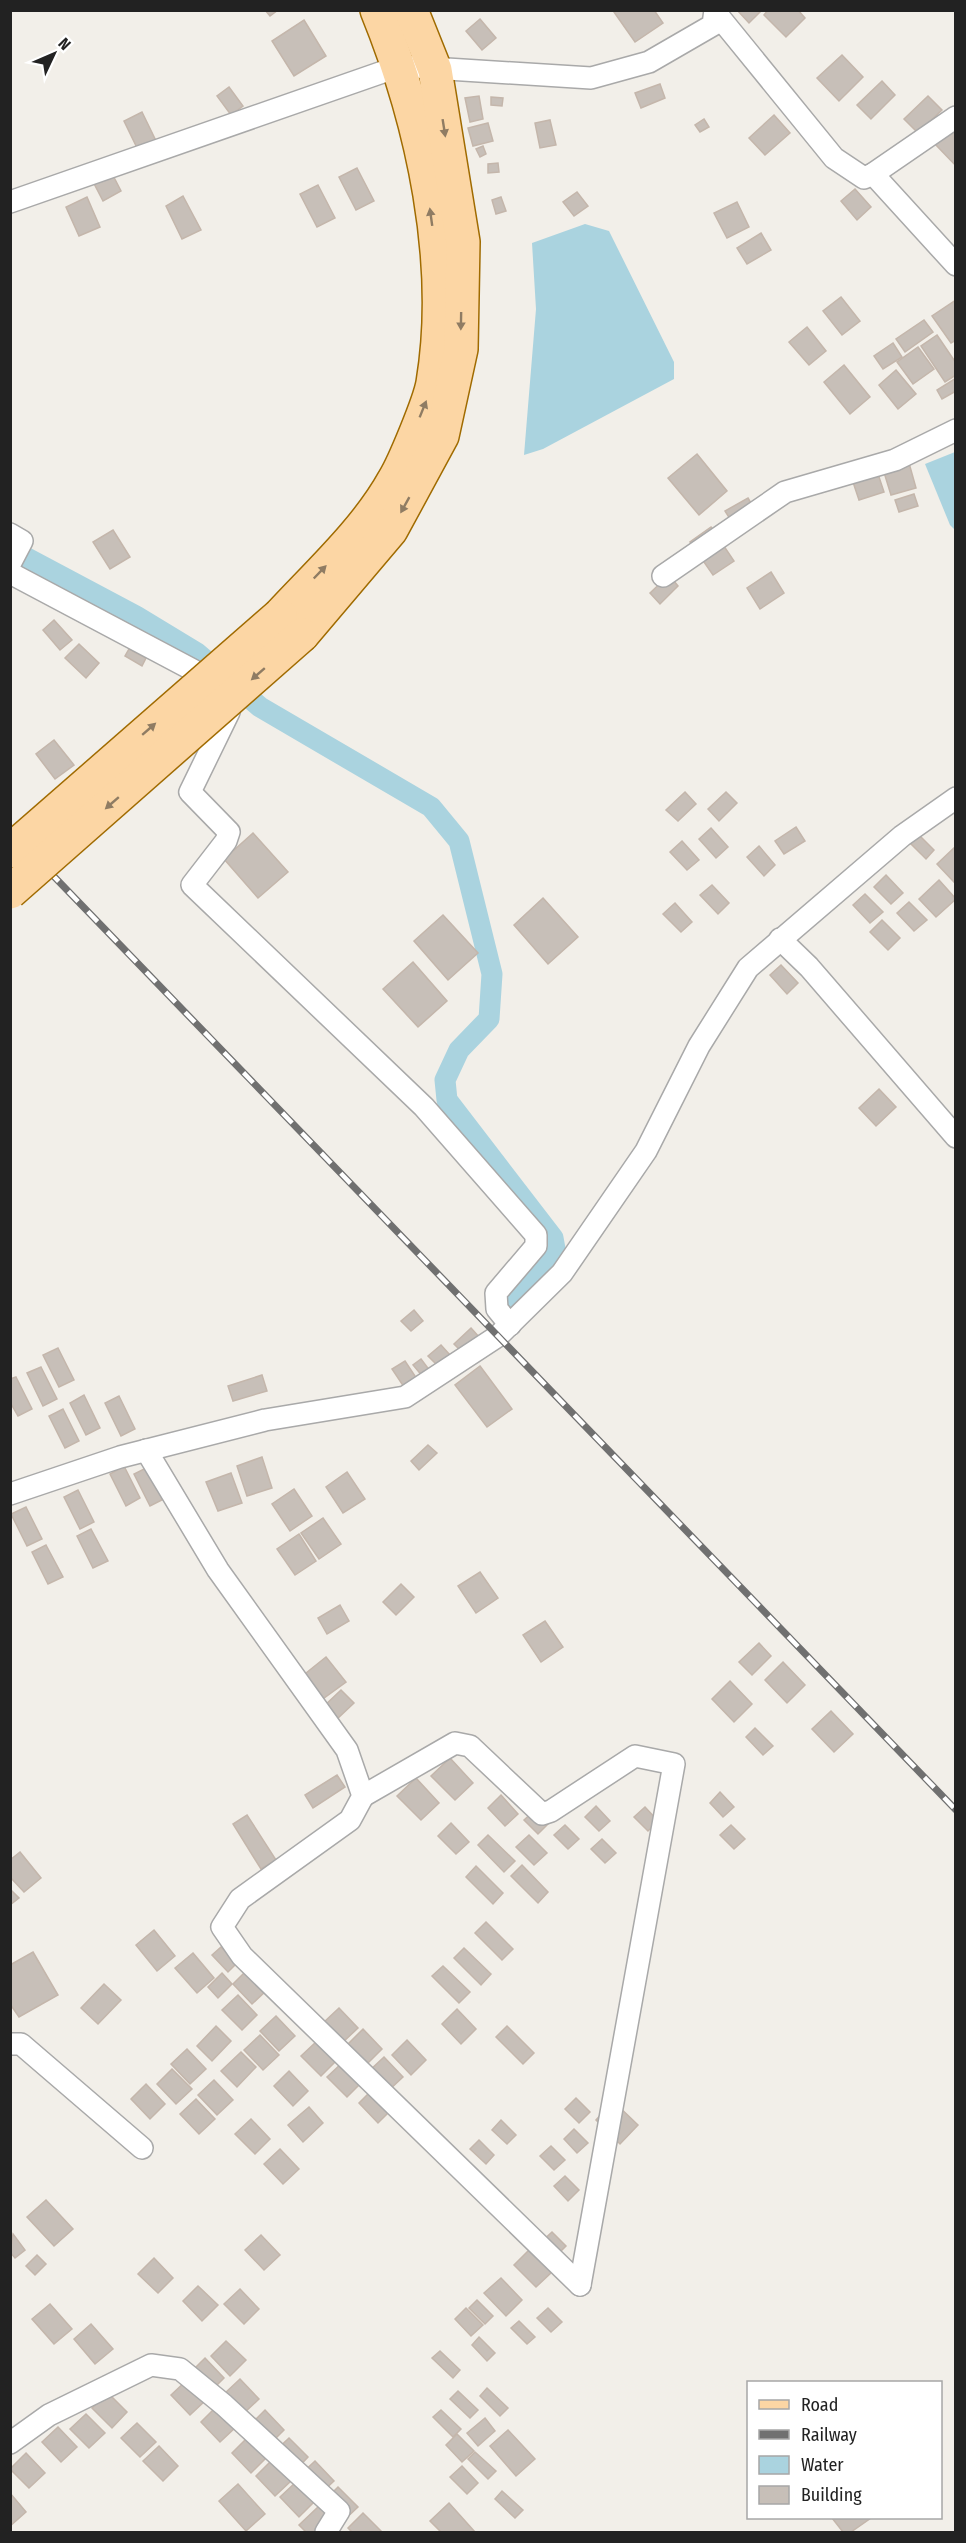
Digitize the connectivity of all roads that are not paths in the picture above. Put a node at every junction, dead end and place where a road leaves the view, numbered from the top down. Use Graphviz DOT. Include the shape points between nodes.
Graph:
graph roads {
  1 [pos="377,10"];
  2 [pos="411,10"];
  3 [pos="715,12"];
  4 [pos="400,66"];
  5 [pos="435,70"];
  6 [pos="956,117"];
  7 [pos="873,174"];
  8 [pos="10,202"];
  9 [pos="956,265"];
  10 [pos="956,430"];
  11 [pos="16,537"];
  12 [pos="10,564"];
  13 [pos="10,573"];
  14 [pos="663,576"];
  15 [pos="291,625"];
  16 [pos="956,798"];
  17 [pos="10,851"];
  18 [pos="10,892"];
  19 [pos="780,939"];
  20 [pos="956,1137"];
  21 [pos="510,1325"];
  22 [pos="146,1450"];
  23 [pos="10,1494"];
  24 [pos="363,1796"];
  25 [pos="10,2044"];
  26 [pos="142,2148"];
  27 [pos="10,2443"];
  28 [pos="326,2532"];
  1 -- 4 [label="main road"];
  2 -- 5 [label="main road"];
  3 -- 5 [label="street" via="713,25 649,62 591,78"];
  3 -- 7 [label="street" via="834,158 864,178"];
  4 -- 5 [label="street"];
  4 -- 8 [label="street"];
  15 -- 4 [label="main road, one-way" via="394,480 433,385 441,289 425,173"];
  5 -- 15 [label="main road, one-way" via="463,242 461,349 442,436 391,530"];
  6 -- 7 [label="street"];
  7 -- 9 [label="street"];
  10 -- 14 [label="street" via="895,460 785,492"];
  11 -- 12 [label="street"];
  13 -- 21 [label="street" via="193,670 229,712 190,792 229,832 192,885 424,1107 536,1235 536,1246 496,1293 496,1309"];
  17 -- 15 [label="main road, one-way, bridge"];
  15 -- 18 [label="main road, one-way, bridge"];
  16 -- 19 [label="street" via="902,836"];
  19 -- 20 [label="street" via="809,967"];
  19 -- 21 [label="street" via="748,968 699,1046 646,1151 562,1273"];
  21 -- 22 [label="street" via="405,1397 265,1420"];
  22 -- 23 [label="street"];
  22 -- 24 [label="street" via="218,1570 347,1750"];
  24 -- 24 [label="street" via="455,1743 470,1746 542,1814 635,1756 674,1764 580,2285 242,1956 222,1927 240,1899 350,1820"];
  25 -- 26 [label="street" via="21,2044"];
  27 -- 28 [label="street" via="49,2415 151,2365 180,2369 339,2511"];
}
